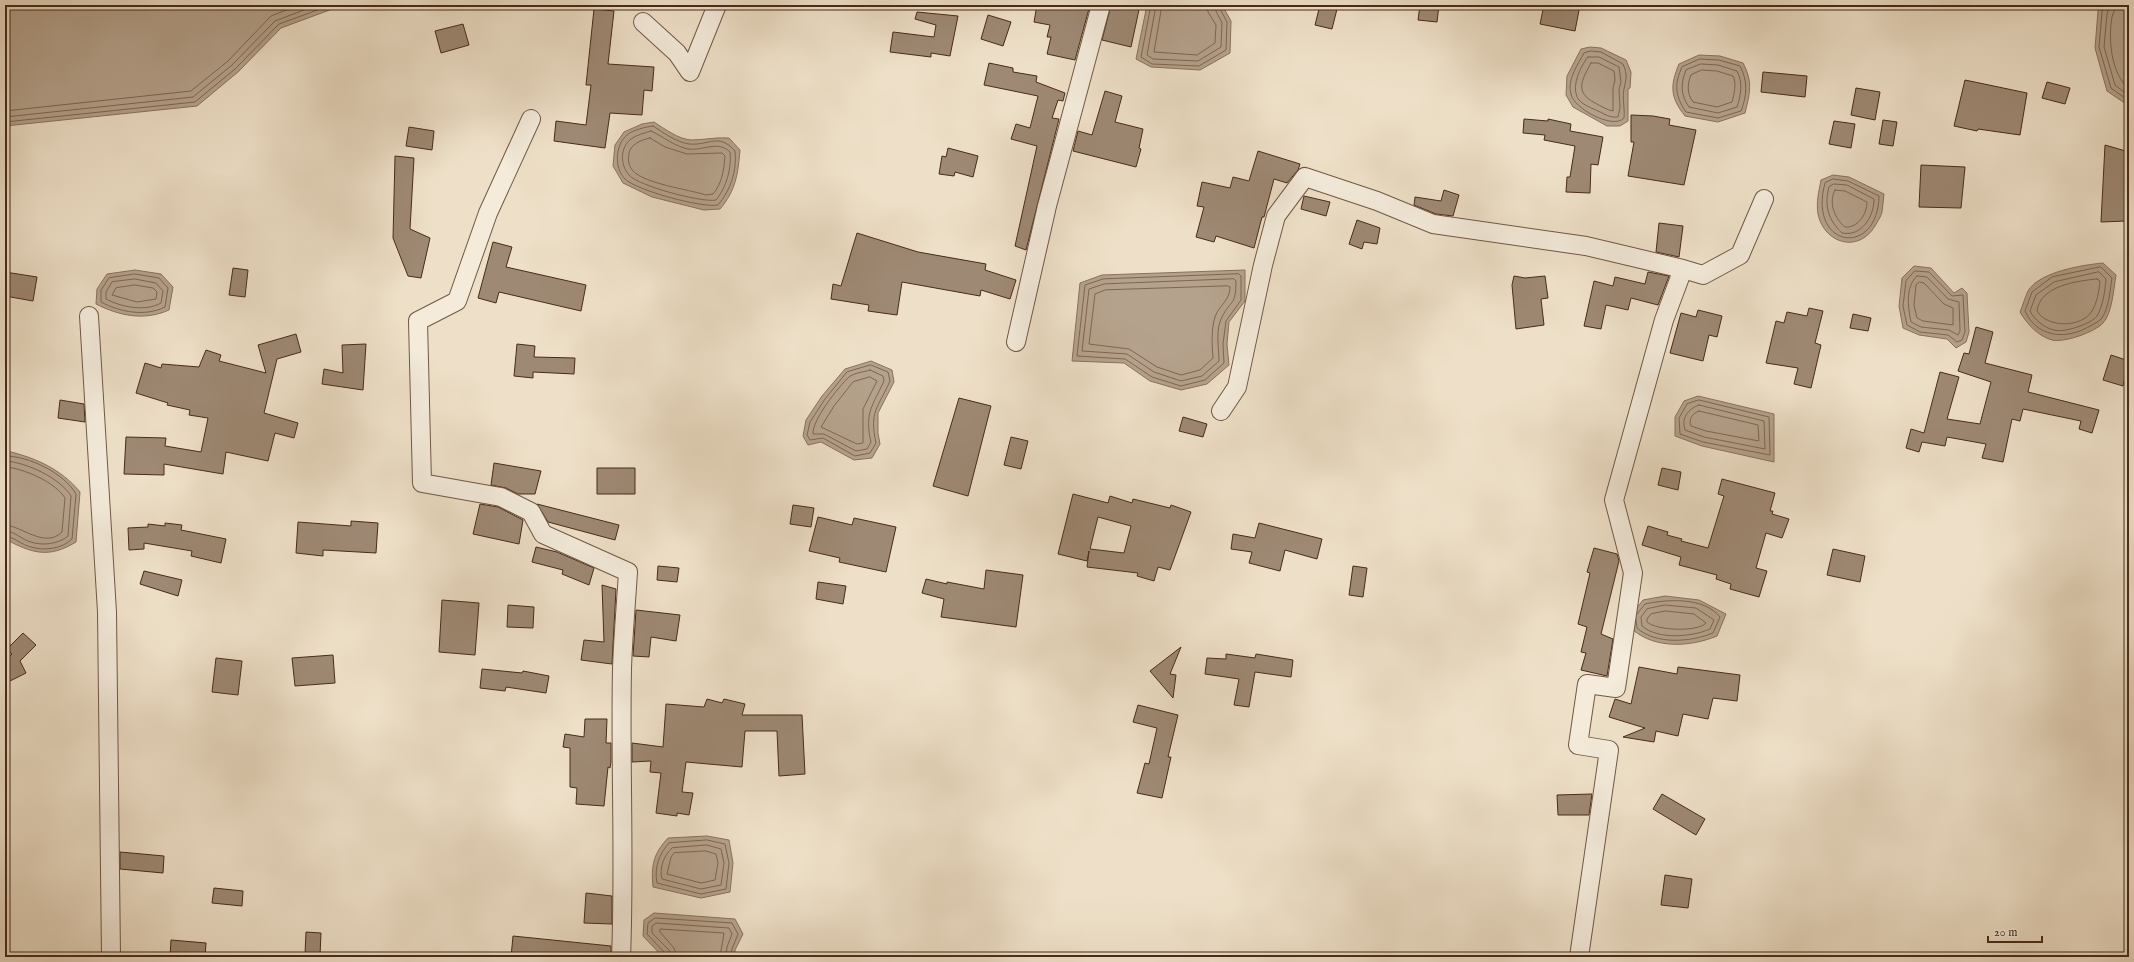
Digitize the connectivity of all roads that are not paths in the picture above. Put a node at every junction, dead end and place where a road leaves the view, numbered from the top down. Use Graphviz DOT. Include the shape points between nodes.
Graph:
graph roads {
  1 [pos="717,5"];
  2 [pos="1101,5"];
  3 [pos="643,22"];
  4 [pos="531,119"];
  5 [pos="1764,199"];
  6 [pos="1683,269"];
  7 [pos="89,316"];
  8 [pos="1016,342"];
  9 [pos="1221,411"];
  10 [pos="111,957"];
  11 [pos="621,957"];
  12 [pos="1579,957"];
  1 -- 3 [label="street" via="690,72 678,53"];
  2 -- 8 [label="street" via="1047,206"];
  4 -- 11 [label="street" via="488,213 457,301 418,321 422,483 500,497 531,512 543,534 628,572 622,668 624,876"];
  5 -- 6 [label="street" via="1740,255 1703,275"];
  6 -- 9 [label="street" via="1586,246 1433,224 1377,201 1305,177 1276,216 1237,387"];
  6 -- 12 [label="street" via="1664,320 1614,500 1633,573 1616,688 1587,684 1578,745 1609,750"];
  7 -- 10 [label="street" via="107,612"];
}
